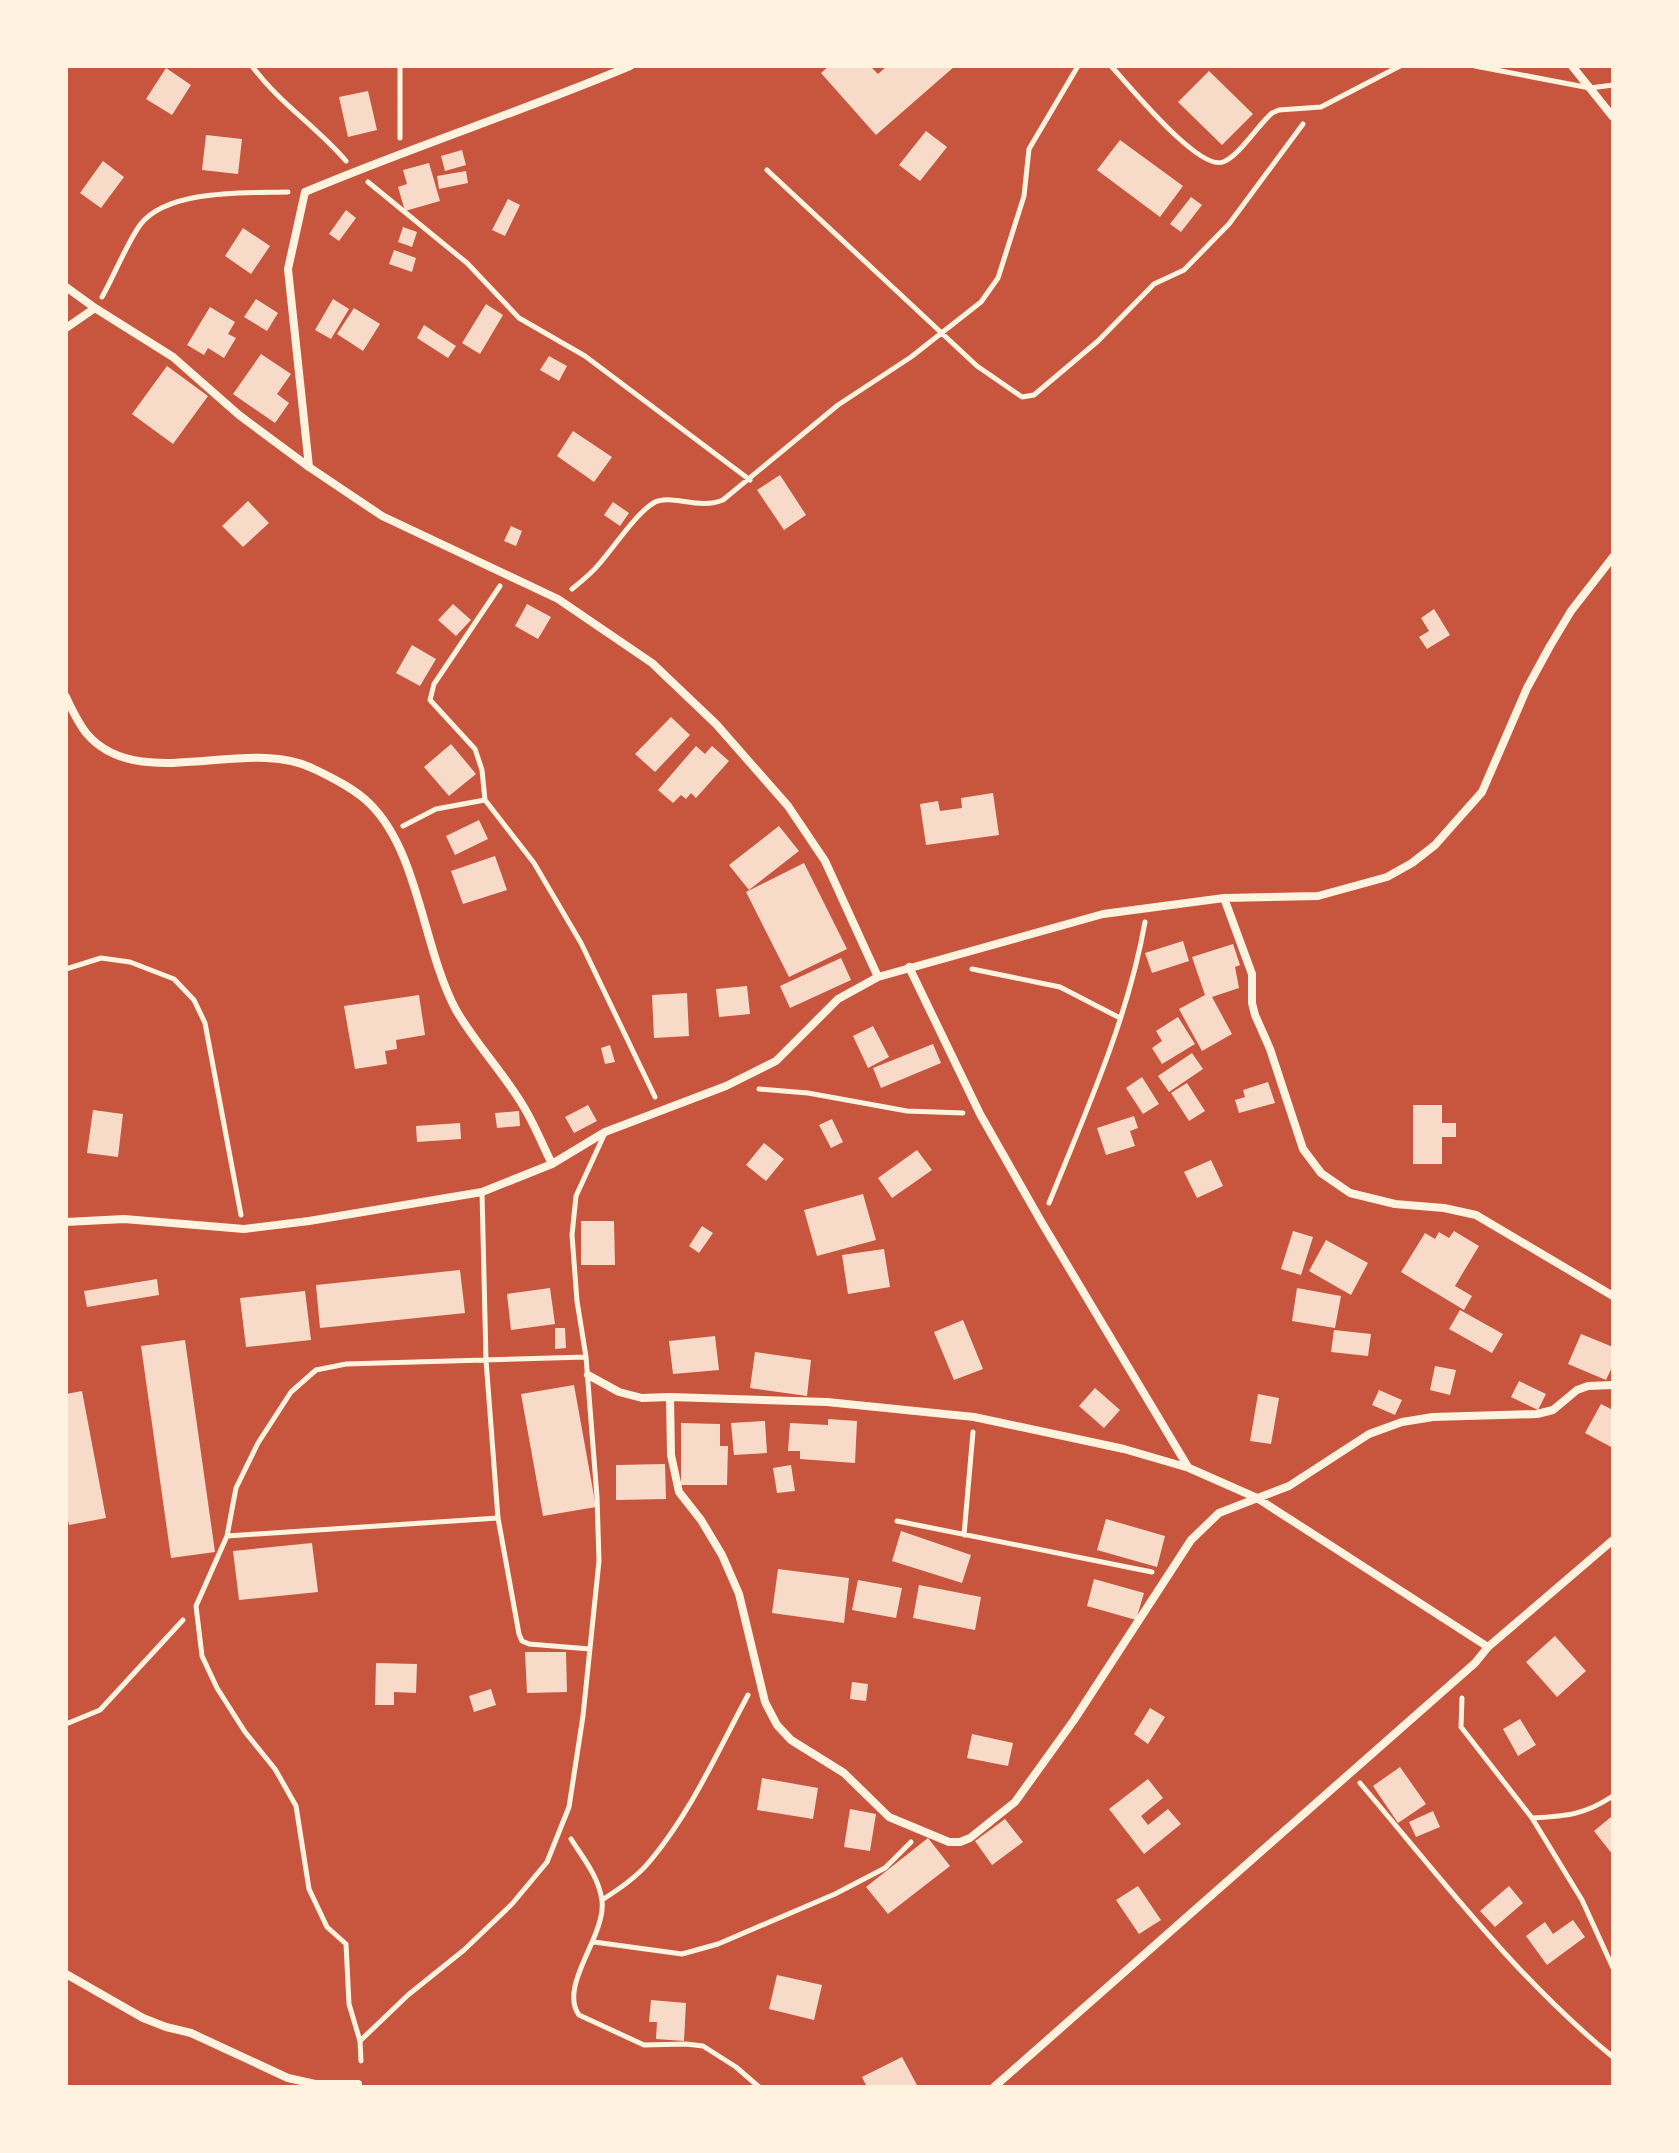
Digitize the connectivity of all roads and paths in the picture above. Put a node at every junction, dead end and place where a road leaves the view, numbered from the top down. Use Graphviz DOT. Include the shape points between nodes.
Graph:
graph roads {
  1 [pos="252,66"];
  2 [pos="400,66"];
  3 [pos="630,66"];
  4 [pos="1078,66"];
  5 [pos="1111,66"];
  6 [pos="1400,66"];
  7 [pos="1475,66"];
  8 [pos="1572,66"];
  9 [pos="1613,85"];
  10 [pos="1590,88"];
  11 [pos="1321,107"];
  12 [pos="1613,117"];
  13 [pos="400,155"];
  14 [pos="767,170"];
  15 [pos="355,171"];
  16 [pos="305,192"];
  17 [pos="66,287"];
  18 [pos="95,308"];
  19 [pos="66,328"];
  20 [pos="942,332"];
  21 [pos="309,467"];
  22 [pos="750,480"];
  23 [pos="1613,557"];
  24 [pos="507,576"];
  25 [pos="558,599"];
  26 [pos="66,697"];
  27 [pos="485,800"];
  28 [pos="392,832"];
  29 [pos="1224,898"];
  30 [pos="1148,909"];
  31 [pos="909,967"];
  32 [pos="967,968"];
  33 [pos="66,969"];
  34 [pos="878,977"];
  35 [pos="1120,1018"];
  36 [pos="726,1086"];
  37 [pos="660,1109"];
  38 [pos="980,1114"];
  39 [pos="605,1132"];
  40 [pos="552,1164"];
  41 [pos="482,1192"];
  42 [pos="66,1222"];
  43 [pos="1042,1223"];
  44 [pos="244,1229"];
  45 [pos="1613,1296"];
  46 [pos="586,1357"];
  47 [pos="486,1360"];
  48 [pos="588,1375"];
  49 [pos="1613,1385"];
  50 [pos="670,1397"];
  51 [pos="974,1417"];
  52 [pos="1189,1468"];
  53 [pos="1257,1498"];
  54 [pos="498,1518"];
  55 [pos="897,1521"];
  56 [pos="964,1535"];
  57 [pos="227,1536"];
  58 [pos="1613,1540"];
  59 [pos="1168,1575"];
  60 [pos="196,1606"];
  61 [pos="1488,1647"];
  62 [pos="590,1649"];
  63 [pos="1475,1663"];
  64 [pos="758,1676"];
  65 [pos="66,1724"];
  66 [pos="1351,1773"];
  67 [pos="1613,1796"];
  68 [pos="569,1807"];
  69 [pos="1532,1818"];
  70 [pos="922,1831"];
  71 [pos="602,1900"];
  72 [pos="594,1942"];
  73 [pos="1613,1968"];
  74 [pos="66,1974"];
  75 [pos="360,2041"];
  76 [pos="1613,2057"];
  77 [pos="361,2061"];
  78 [pos="358,2084"];
  79 [pos="759,2087"];
  80 [pos="994,2087"];
  1 -- 15 [label="path"];
  2 -- 13 [label="path"];
  3 -- 13 [label="street"];
  4 -- 20 [label="path" via="1029,149 1024,196 998,278 981,302"];
  5 -- 11 [label="lane" via="1191,151 1209,162 1221,163 1231,156 1272,113"];
  6 -- 11 [label="lane"];
  7 -- 10 [label="lane"];
  8 -- 10 [label="street"];
  9 -- 10 [label="lane"];
  10 -- 12 [label="street"];
  11 -- 20 [label="path" via="1295,131 1229,224 1184,270 1154,284 1034,395 1022,397 977,366"];
  13 -- 15 [label="street"];
  14 -- 20 [label="path"];
  15 -- 16 [label="street"];
  15 -- 22 [label="path" via="467,263 519,318 585,356"];
  16 -- 18 [label="path" via="227,194 170,203 141,224"];
  16 -- 21 [label="street" via="288,269"];
  17 -- 18 [label="street"];
  18 -- 19 [label="street"];
  18 -- 21 [label="street" via="173,357"];
  20 -- 22 [label="path" via="838,405"];
  21 -- 24 [label="street" via="382,516"];
  22 -- 25 [label="path" via="710,506 656,502 597,567"];
  23 -- 29 [label="street" via="1550,646 1482,792 1435,845 1387,877 1359,886 1318,896"];
  24 -- 25 [label="street"];
  24 -- 27 [label="path" via="430,693 430,700 475,749"];
  25 -- 34 [label="street" via="674,682 788,806 825,861"];
  26 -- 28 [label="street" via="88,736 117,755 162,762 292,760 340,782 370,804"];
  27 -- 28 [label="path" via="436,809"];
  27 -- 37 [label="path" via="534,863 581,943"];
  28 -- 40 [label="street" via="456,1008 522,1104"];
  29 -- 30 [label="street"];
  29 -- 45 [label="street" via="1252,974 1255,1015 1303,1149 1321,1173 1350,1193 1476,1215"];
  30 -- 31 [label="street" via="1103,914"];
  30 -- 35 [label="path"];
  31 -- 34 [label="street"];
  31 -- 38 [label="street"];
  32 -- 35 [label="path" via="1060,987"];
  33 -- 44 [label="path" via="101,958 130,962 174,979 194,1000 205,1023"];
  34 -- 36 [label="street" via="838,999 776,1061"];
  35 -- 43 [label="path"];
  36 -- 37 [label="street"];
  36 -- 38 [label="path" via="808,1093 907,1111"];
  37 -- 39 [label="street"];
  38 -- 43 [label="street"];
  39 -- 40 [label="street"];
  39 -- 46 [label="lane" via="576,1196 572,1235"];
  40 -- 41 [label="street"];
  41 -- 44 [label="street"];
  41 -- 47 [label="lane"];
  42 -- 44 [label="street" via="124,1219"];
  43 -- 52 [label="street"];
  46 -- 47 [label="lane"];
  46 -- 48 [label="lane"];
  47 -- 54 [label="lane"];
  47 -- 57 [label="lane" via="346,1364 316,1370 291,1392 258,1443 236,1488"];
  48 -- 50 [label="street" via="632,1397"];
  48 -- 62 [label="lane" via="599,1561"];
  49 -- 53 [label="street" via="1577,1390 1553,1410 1537,1414 1402,1422 1369,1434 1289,1486"];
  50 -- 51 [label="street" via="827,1402"];
  50 -- 64 [label="street" via="671,1455 679,1492 722,1555 739,1594"];
  51 -- 52 [label="street"];
  51 -- 56 [label="path"];
  52 -- 53 [label="street"];
  53 -- 59 [label="street" via="1219,1513 1191,1540"];
  53 -- 61 [label="street"];
  54 -- 57 [label="lane"];
  54 -- 62 [label="lane" via="522,1641"];
  55 -- 56 [label="path"];
  56 -- 59 [label="path"];
  57 -- 60 [label="lane"];
  58 -- 61 [label="street"];
  59 -- 70 [label="street" via="1015,1802 960,1842"];
  60 -- 65 [label="path" via="100,1710"];
  60 -- 75 [label="lane" via="202,1656 212,1677 296,1806 309,1889 327,1927 346,1944 349,2004"];
  61 -- 63 [label="street"];
  62 -- 68 [label="lane"];
  63 -- 66 [label="street"];
  63 -- 69 [label="path" via="1460,1704 1461,1727"];
  64 -- 70 [label="street" via="765,1702 791,1740 844,1773 889,1817"];
  64 -- 71 [label="path" via="694,1796 650,1861"];
  66 -- 76 [label="path" via="1483,1929"];
  66 -- 80 [label="street"];
  67 -- 69 [label="path" via="1571,1816"];
  68 -- 71 [label="path" via="571,1839 590,1867"];
  68 -- 75 [label="lane" via="547,1862 512,1904"];
  69 -- 73 [label="path" via="1582,1900"];
  70 -- 72 [label="path" via="885,1868 718,1944 682,1954"];
  71 -- 72 [label="path"];
  72 -- 79 [label="path" via="574,1992 579,2015 644,2045 703,2046"];
  74 -- 78 [label="street" via="143,2018 191,2033 288,2078"];
  75 -- 77 [label="lane"];
}
